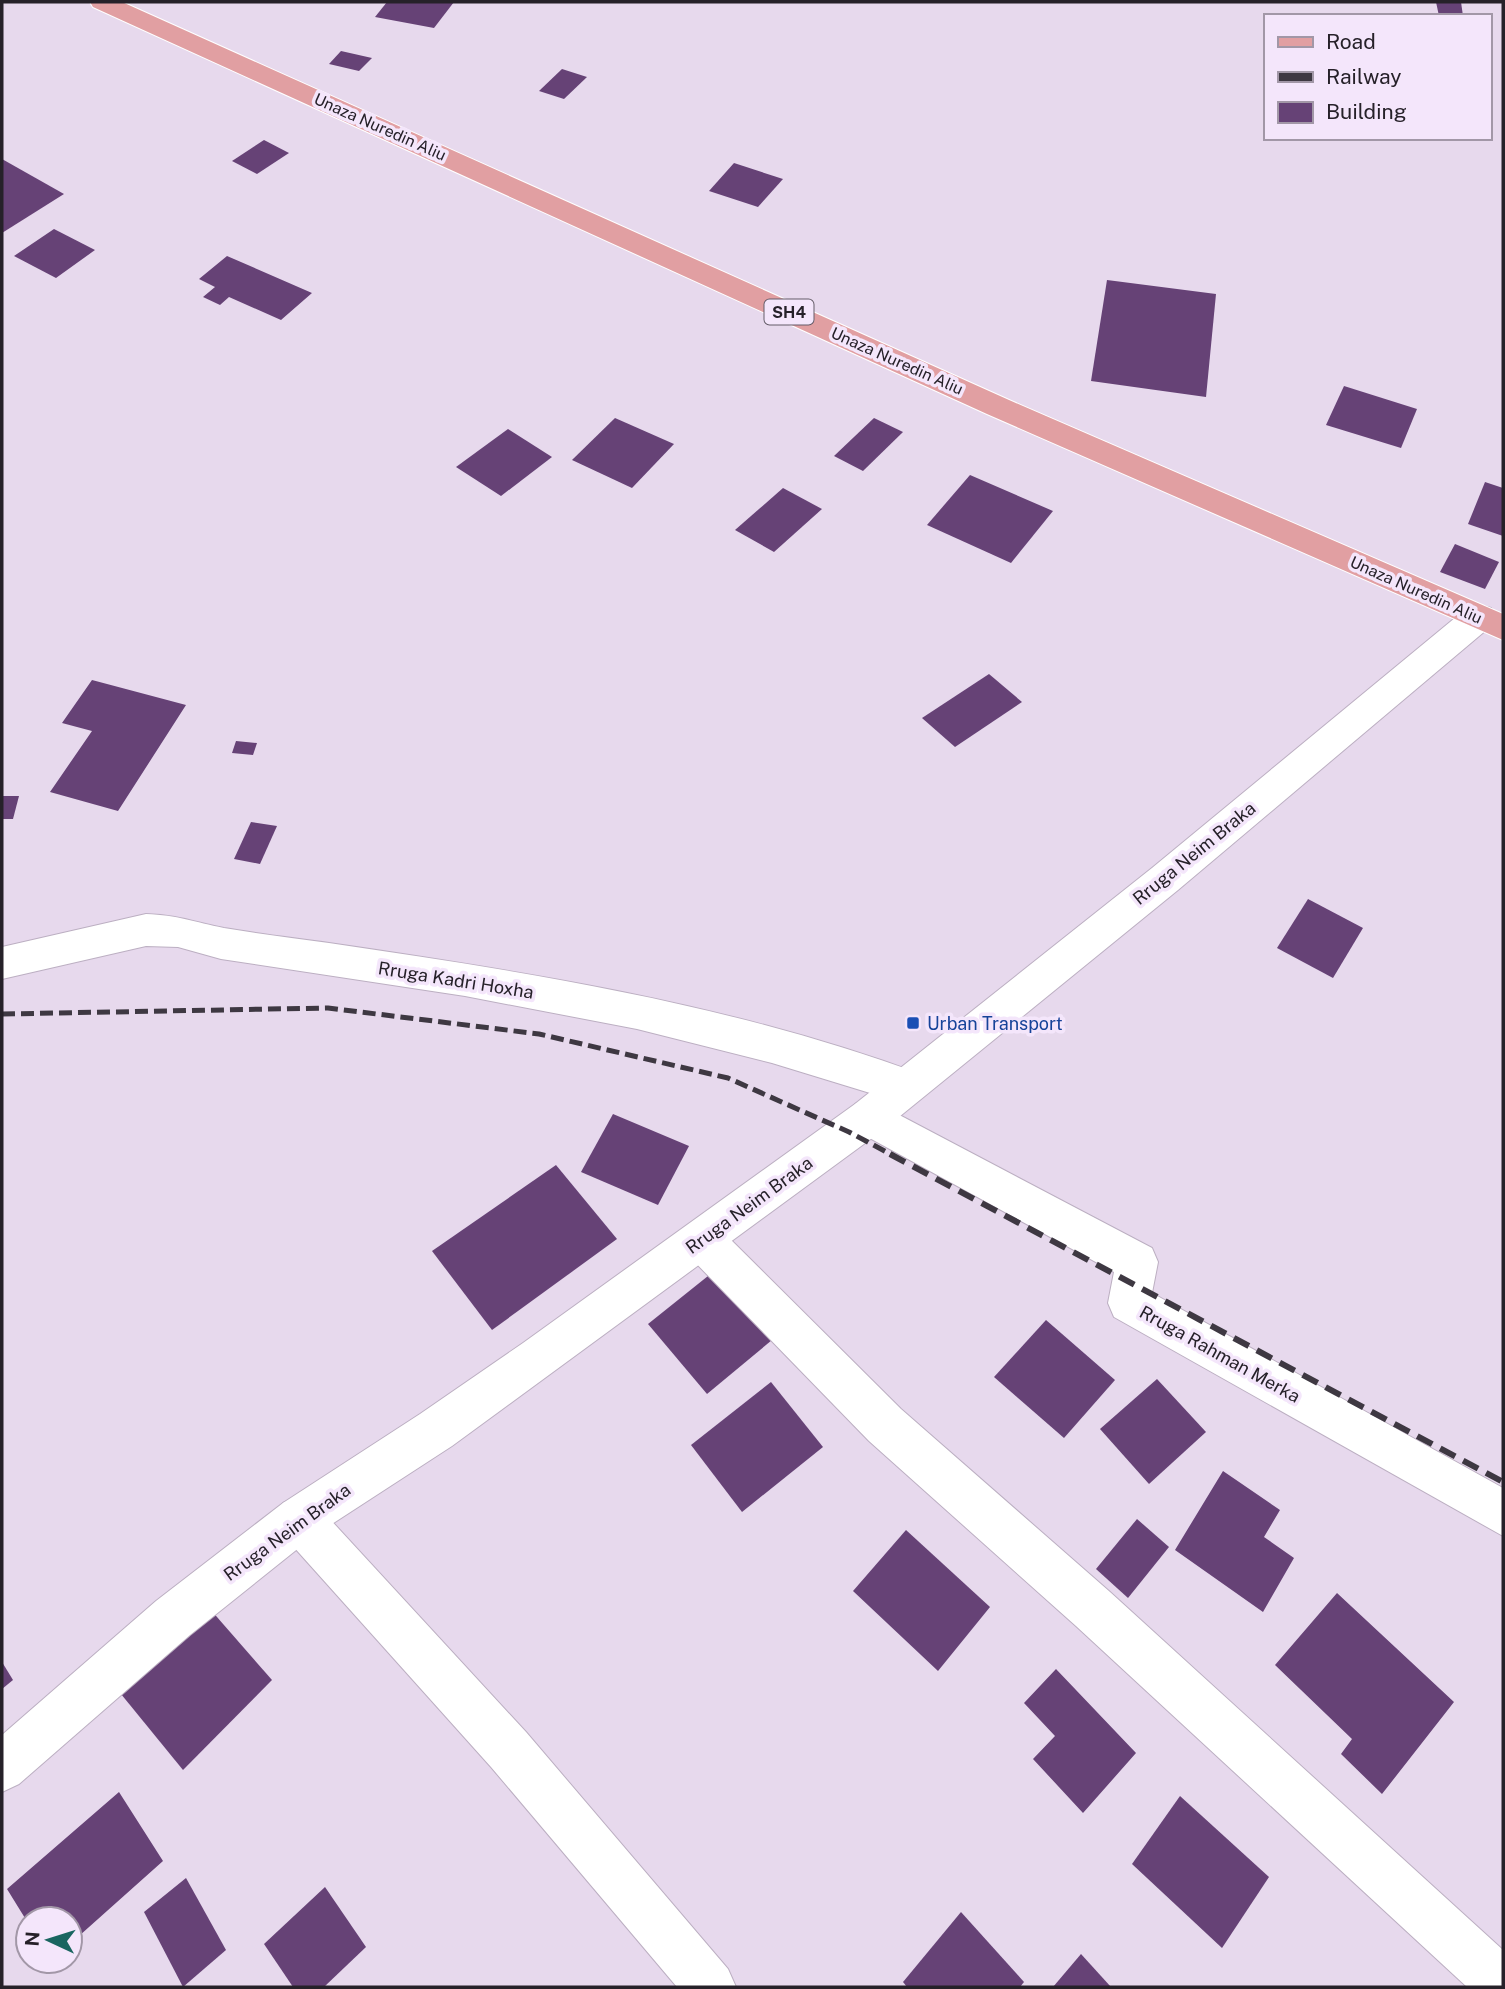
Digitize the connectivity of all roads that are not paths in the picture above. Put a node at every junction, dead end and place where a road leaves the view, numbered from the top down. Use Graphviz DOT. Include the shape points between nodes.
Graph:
graph roads {
  1 [pos="102,2"];
  2 [pos="1491,623"];
  3 [pos="2,963"];
  4 [pos="906,1086"];
  5 [pos="869,1117"];
  6 [pos="702,1240"];
  7 [pos="1503,1513"];
  8 [pos="299,1519"];
  9 [pos="2,1767"];
  10 [pos="1503,1985"];
  11 [pos="710,1987"];
  1 -- 2 [label="main road, Unaza Nuredin Aliu / SH4" via="998,407"];
  2 -- 4 [label="street, Rruga Neim Braka"];
  3 -- 4 [label="street, Rruga Kadri Hoxha" via="146,930 178,931 221,943 534,992 642,1014 824,1059"];
  4 -- 5 [label="street, Rruga Neim Braka"];
  5 -- 6 [label="street, Rruga Neim Braka"];
  5 -- 7 [label="street, Rruga Rahman Merka" via="1137,1262 1129,1303"];
  6 -- 8 [label="street, Rruga Neim Braka" via="436,1430"];
  6 -- 10 [label="street" via="885,1425"];
  8 -- 9 [label="street, Rruga Neim Braka" via="173,1618"];
  8 -- 11 [label="street" via="490,1727 625,1881"];
}
